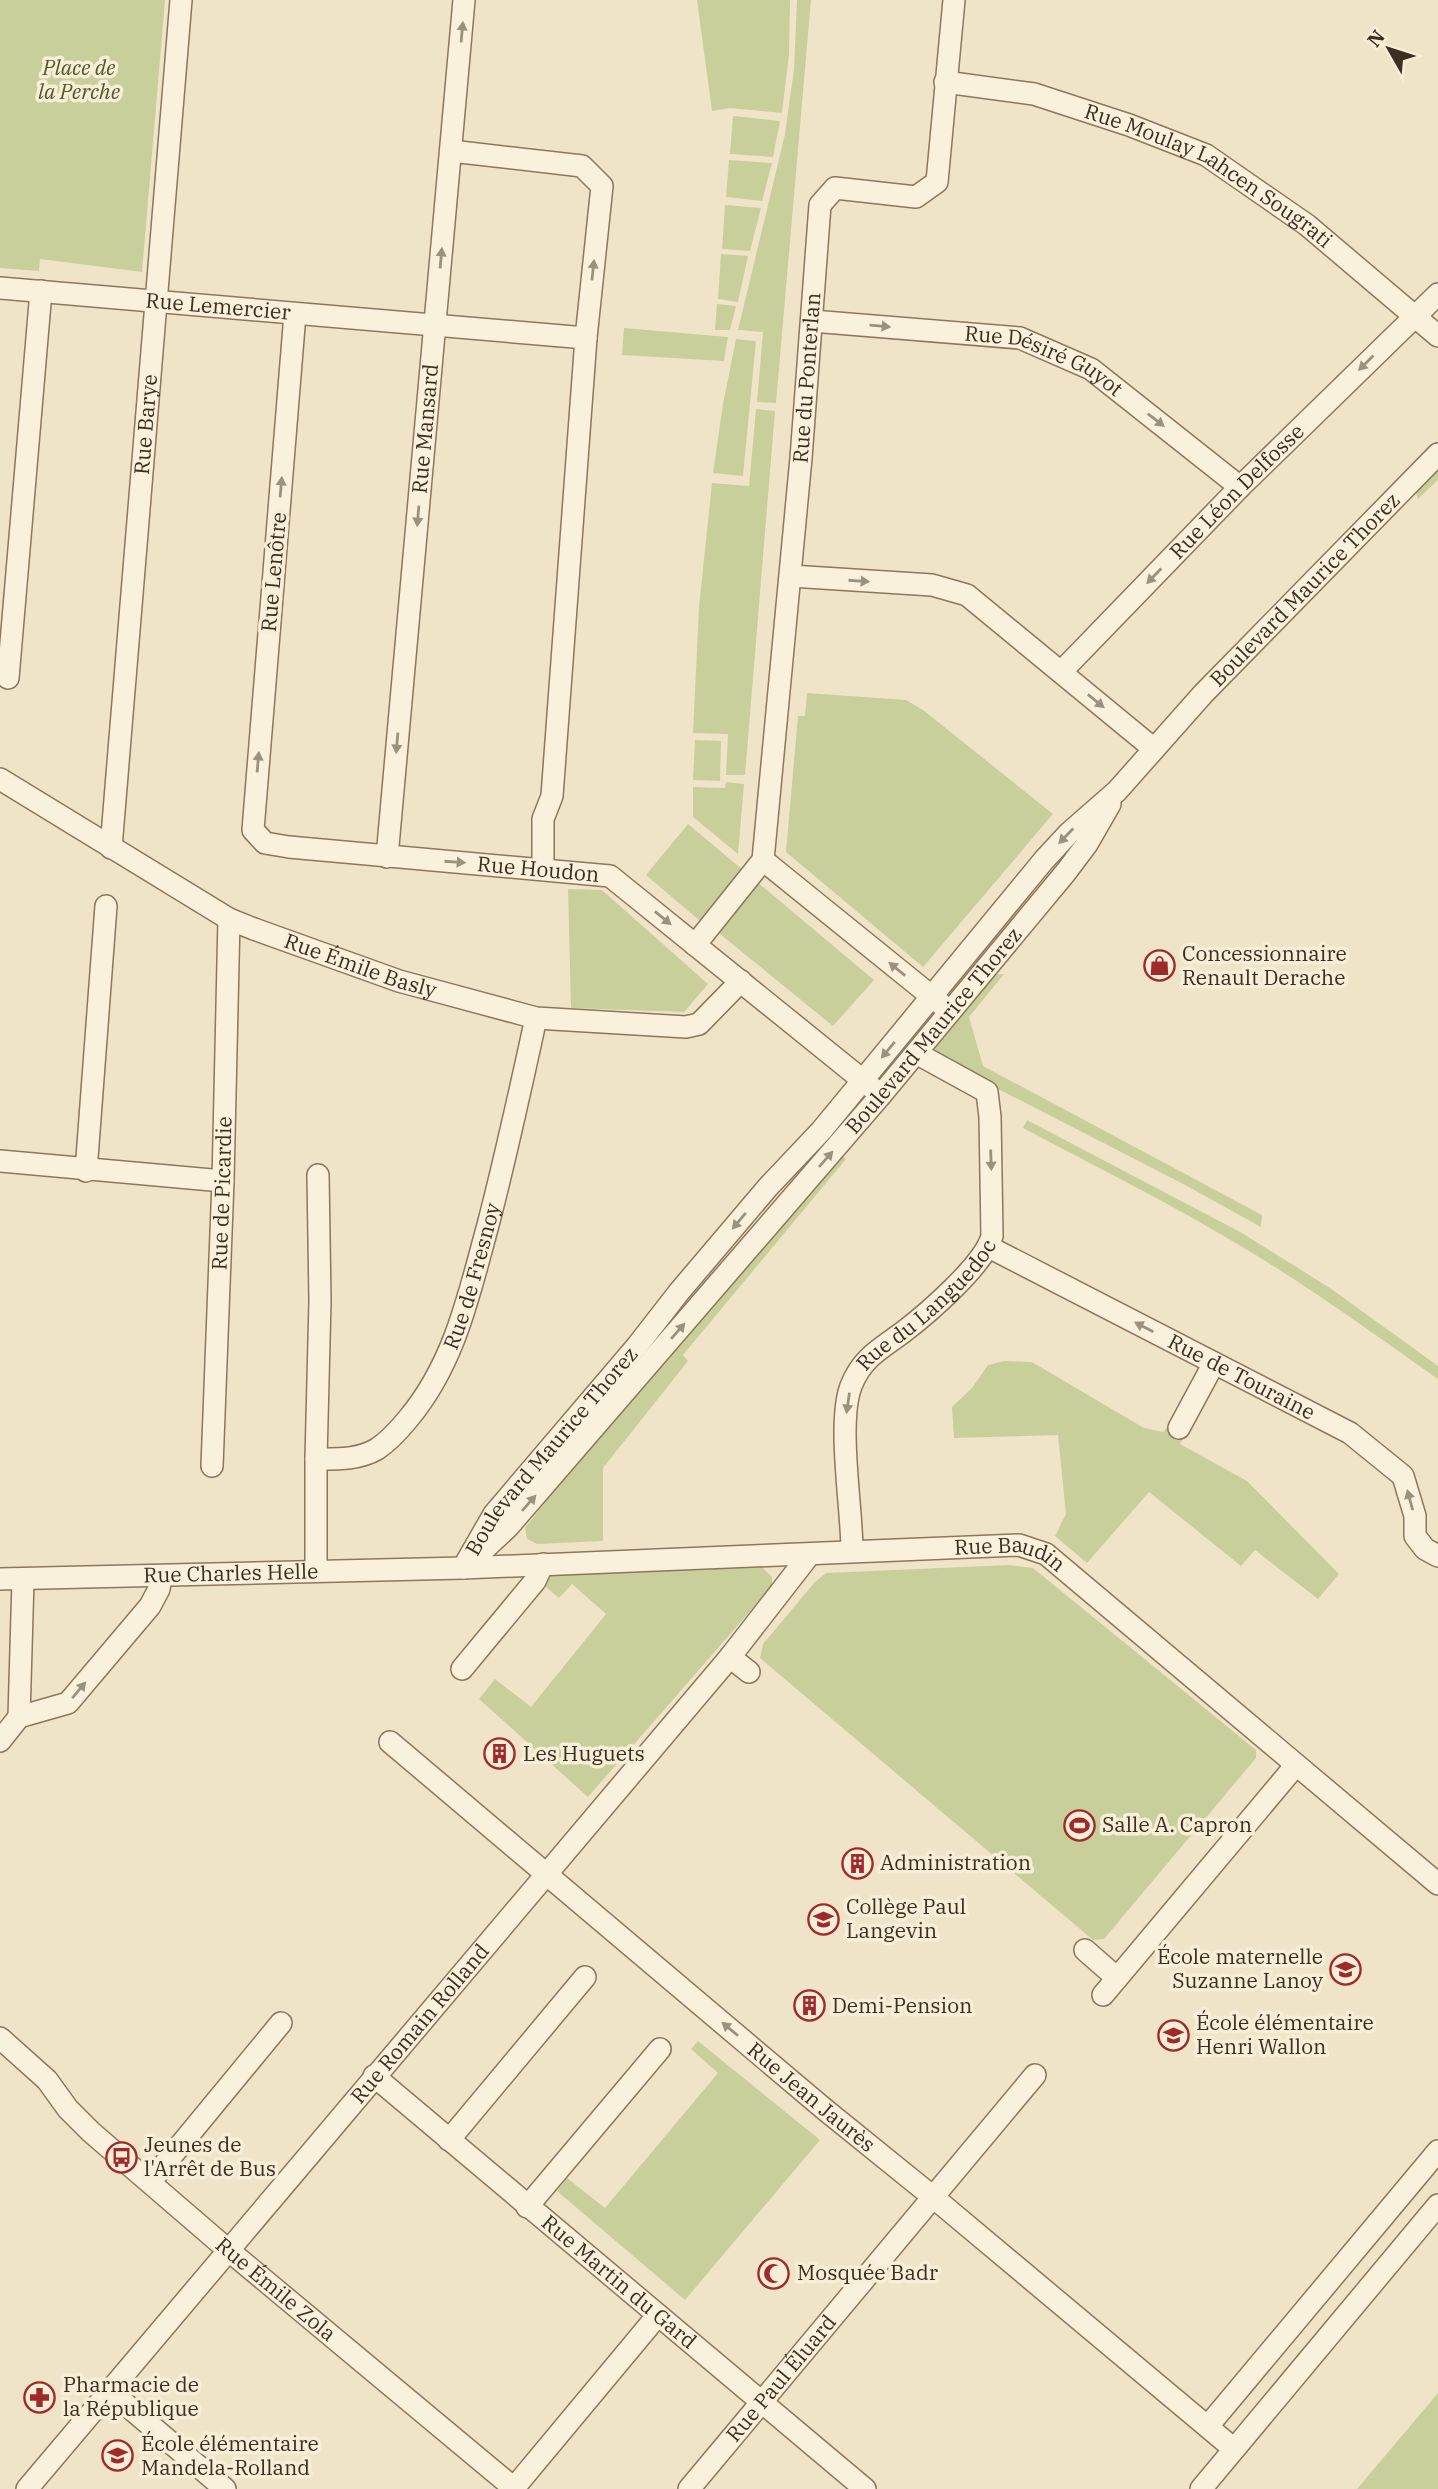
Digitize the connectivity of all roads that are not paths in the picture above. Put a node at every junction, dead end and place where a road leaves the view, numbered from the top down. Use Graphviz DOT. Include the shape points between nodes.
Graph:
graph roads {
  1 [pos="181,0"];
  2 [pos="464,0"];
  3 [pos="954,0"];
  4 [pos="945,82"];
  5 [pos="451,151"];
  6 [pos="0,288"];
  7 [pos="41,291"];
  8 [pos="1438,294"];
  9 [pos="158,302"];
  10 [pos="295,314"];
  11 [pos="1415,315"];
  12 [pos="812,321"];
  13 [pos="435,326"];
  14 [pos="1438,336"];
  15 [pos="586,338"];
  16 [pos="1438,454"];
  17 [pos="1240,487"];
  18 [pos="791,576"];
  19 [pos="1061,672"];
  20 [pos="8,678"];
  21 [pos="1154,749"];
  22 [pos="0,779"];
  23 [pos="1118,791"];
  24 [pos="253,830"];
  25 [pos="111,848"];
  26 [pos="387,857"];
  27 [pos="763,860"];
  28 [pos="543,869"];
  29 [pos="106,906"];
  30 [pos="229,919"];
  31 [pos="695,944"];
  32 [pos="741,981"];
  33 [pos="931,997"];
  34 [pos="950,1012"];
  35 [pos="536,1018"];
  36 [pos="916,1053"];
  37 [pos="863,1080"];
  38 [pos="881,1095"];
  39 [pos="0,1161"];
  40 [pos="86,1171"];
  41 [pos="318,1175"];
  42 [pos="223,1181"];
  43 [pos="989,1247"];
  44 [pos="1214,1363"];
  45 [pos="1179,1428"];
  46 [pos="316,1459"];
  47 [pos="212,1466"];
  48 [pos="852,1551"];
  49 [pos="810,1554"];
  50 [pos="1438,1556"];
  51 [pos="543,1564"];
  52 [pos="463,1568"];
  53 [pos="316,1571"];
  54 [pos="160,1577"];
  55 [pos="0,1579"];
  56 [pos="23,1580"];
  57 [pos="730,1657"];
  58 [pos="462,1669"];
  59 [pos="749,1672"];
  60 [pos="19,1717"];
  61 [pos="0,1741"];
  62 [pos="390,1742"];
  63 [pos="1296,1765"];
  64 [pos="546,1872"];
  65 [pos="1438,1884"];
  66 [pos="1084,1950"];
  67 [pos="585,1977"];
  68 [pos="1117,1978"];
  69 [pos="1103,1995"];
  70 [pos="281,2023"];
  71 [pos="0,2038"];
  72 [pos="660,2049"];
  73 [pos="1035,2075"];
  74 [pos="374,2076"];
  75 [pos="449,2140"];
  76 [pos="1438,2151"];
  77 [pos="150,2182"];
  78 [pos="933,2197"];
  79 [pos="1438,2206"];
  80 [pos="527,2207"];
  81 [pos="227,2249"];
  82 [pos="659,2315"];
  83 [pos="109,2390"];
  84 [pos="762,2402"];
  85 [pos="1208,2426"];
  86 [pos="1234,2449"];
  87 [pos="514,2488"];
  88 [pos="27,2489"];
  89 [pos="225,2489"];
  90 [pos="689,2489"];
  91 [pos="865,2489"];
  92 [pos="1201,2489"];
  1 -- 9 [label="street, Rue Barye"];
  5 -- 2 [label="street, Rue Mansard, one-way"];
  3 -- 4 [label="street, Rue du Ponterlan"];
  4 -- 11 [label="street, Rue Moulay Lahcen Sougrati" via="1034,94 1206,155 1307,225"];
  4 -- 12 [label="street, Rue du Ponterlan" via="937,182 916,197 835,188 820,205"];
  13 -- 5 [label="street, Rue Mansard, one-way"];
  15 -- 5 [label="street, one-way" via="602,186 582,166"];
  6 -- 7 [label="street, Rue Lemercier"];
  7 -- 9 [label="street, Rue Lemercier"];
  7 -- 20 [label="street"];
  8 -- 11 [label="street, Rue Léon Delfosse"];
  9 -- 10 [label="street, Rue Lemercier"];
  9 -- 25 [label="street, Rue Barye"];
  10 -- 13 [label="street, Rue Lemercier"];
  24 -- 10 [label="street, Rue Lenôtre, one-way"];
  11 -- 14 [label="street, Rue Moulay Lahcen Sougrati"];
  11 -- 17 [label="street, Rue Léon Delfosse, one-way"];
  12 -- 17 [label="street, Rue Désiré Guyot, one-way" via="1020,338 1091,369"];
  12 -- 18 [label="street, Rue du Ponterlan"];
  13 -- 15 [label="street, Rue Lemercier"];
  13 -- 26 [label="street, Rue Mansard, one-way"];
  15 -- 28 [label="street" via="552,796 543,819"];
  16 -- 21 [label="street, Boulevard Maurice Thorez"];
  17 -- 19 [label="street, Rue Léon Delfosse, one-way"];
  18 -- 19 [label="street, one-way" via="932,585 967,595"];
  18 -- 27 [label="street, Rue du Ponterlan"];
  19 -- 21 [label="street, one-way"];
  21 -- 23 [label="street, Boulevard Maurice Thorez"];
  22 -- 25 [label="street, Rue Émile Basly"];
  23 -- 33 [label="street, Boulevard Maurice Thorez, one-way" via="1069,833"];
  23 -- 34 [label="street, Boulevard Maurice Thorez" via="1066,872"];
  24 -- 26 [label="street, Rue Houdon" via="265,844"];
  25 -- 30 [label="street, Rue Émile Basly"];
  26 -- 28 [label="street, Rue Houdon, one-way"];
  27 -- 31 [label="street"];
  33 -- 27 [label="street, one-way"];
  28 -- 31 [label="street, Rue Houdon, one-way" via="610,876"];
  29 -- 40 [label="street"];
  30 -- 35 [label="street, Rue Émile Basly" via="399,981"];
  30 -- 42 [label="street, Rue de Picardie"];
  31 -- 32 [label="street, Rue Houdon"];
  32 -- 35 [label="street, Rue Émile Basly" via="699,1024 686,1027"];
  32 -- 37 [label="street, Rue Houdon"];
  33 -- 34 [label="street"];
  33 -- 37 [label="street, Boulevard Maurice Thorez, one-way"];
  34 -- 36 [label="street, Boulevard Maurice Thorez"];
  35 -- 46 [label="street, Rue de Fresnoy" via="503,1165 461,1323 447,1357 415,1411 380,1447 346,1459"];
  36 -- 38 [label="street, Boulevard Maurice Thorez"];
  36 -- 43 [label="street, Rue du Languedoc, one-way" via="987,1092 993,1215"];
  37 -- 38 [label="street, Rue Houdon"];
  37 -- 52 [label="street, Boulevard Maurice Thorez, one-way" via="494,1514"];
  52 -- 38 [label="street, Boulevard Maurice Thorez, one-way" via="508,1527"];
  39 -- 40 [label="street"];
  40 -- 42 [label="street"];
  41 -- 46 [label="street"];
  42 -- 47 [label="street, Rue de Picardie"];
  44 -- 43 [label="street, Rue de Touraine, one-way"];
  43 -- 48 [label="street, Rue du Languedoc, one-way" via="976,1266 902,1333 870,1355 852,1385 845,1430"];
  44 -- 45 [label="street"];
  50 -- 44 [label="street, Rue de Touraine, one-way" via="1415,1536 1415,1516 1404,1476 1350,1433"];
  46 -- 53 [label="street"];
  48 -- 49 [label="street, Rue Baudin"];
  48 -- 63 [label="street, Rue Baudin" via="1018,1545 1046,1554"];
  49 -- 51 [label="street, Rue Baudin"];
  49 -- 57 [label="street, Rue Romain Rolland"];
  51 -- 52 [label="street, Rue Baudin"];
  51 -- 58 [label="street" via="535,1581"];
  52 -- 53 [label="street, Rue Charles Helle"];
  53 -- 54 [label="street, Rue Charles Helle"];
  54 -- 56 [label="street, Rue Charles Helle"];
  60 -- 54 [label="street, one-way" via="68,1703 150,1606"];
  55 -- 56 [label="street, Rue Charles Helle"];
  56 -- 60 [label="street"];
  57 -- 59 [label="street"];
  57 -- 64 [label="street, Rue Romain Rolland"];
  60 -- 61 [label="street"];
  62 -- 64 [label="street, Rue Jean Jaurès"];
  63 -- 65 [label="street, Rue Baudin"];
  63 -- 68 [label="street"];
  64 -- 74 [label="street, Rue Romain Rolland"];
  78 -- 64 [label="street, Rue Jean Jaurès, one-way"];
  66 -- 68 [label="street"];
  67 -- 75 [label="street"];
  68 -- 69 [label="street"];
  70 -- 77 [label="street"];
  71 -- 77 [label="street, Rue Émile Zola" via="47,2080 68,2109"];
  72 -- 80 [label="street"];
  73 -- 78 [label="street, Rue Paul Éluard"];
  74 -- 75 [label="street, Rue Martin du Gard"];
  74 -- 81 [label="street, Rue Romain Rolland"];
  75 -- 80 [label="street, Rue Martin du Gard"];
  76 -- 85 [label="street"];
  77 -- 81 [label="street, Rue Émile Zola"];
  78 -- 84 [label="street, Rue Paul Éluard"];
  78 -- 85 [label="street, Rue Jean Jaurès"];
  79 -- 86 [label="street"];
  80 -- 82 [label="street, Rue Martin du Gard"];
  81 -- 83 [label="street, Rue Romain Rolland"];
  81 -- 87 [label="street, Rue Émile Zola"];
  82 -- 84 [label="street, Rue Martin du Gard"];
  82 -- 87 [label="street"];
  83 -- 88 [label="street, Rue Romain Rolland"];
  83 -- 89 [label="street"];
  84 -- 90 [label="street, Rue Paul Éluard"];
  84 -- 91 [label="street, Rue Martin du Gard"];
  85 -- 86 [label="street, Rue Jean Jaurès"];
  86 -- 92 [label="street"];
}
